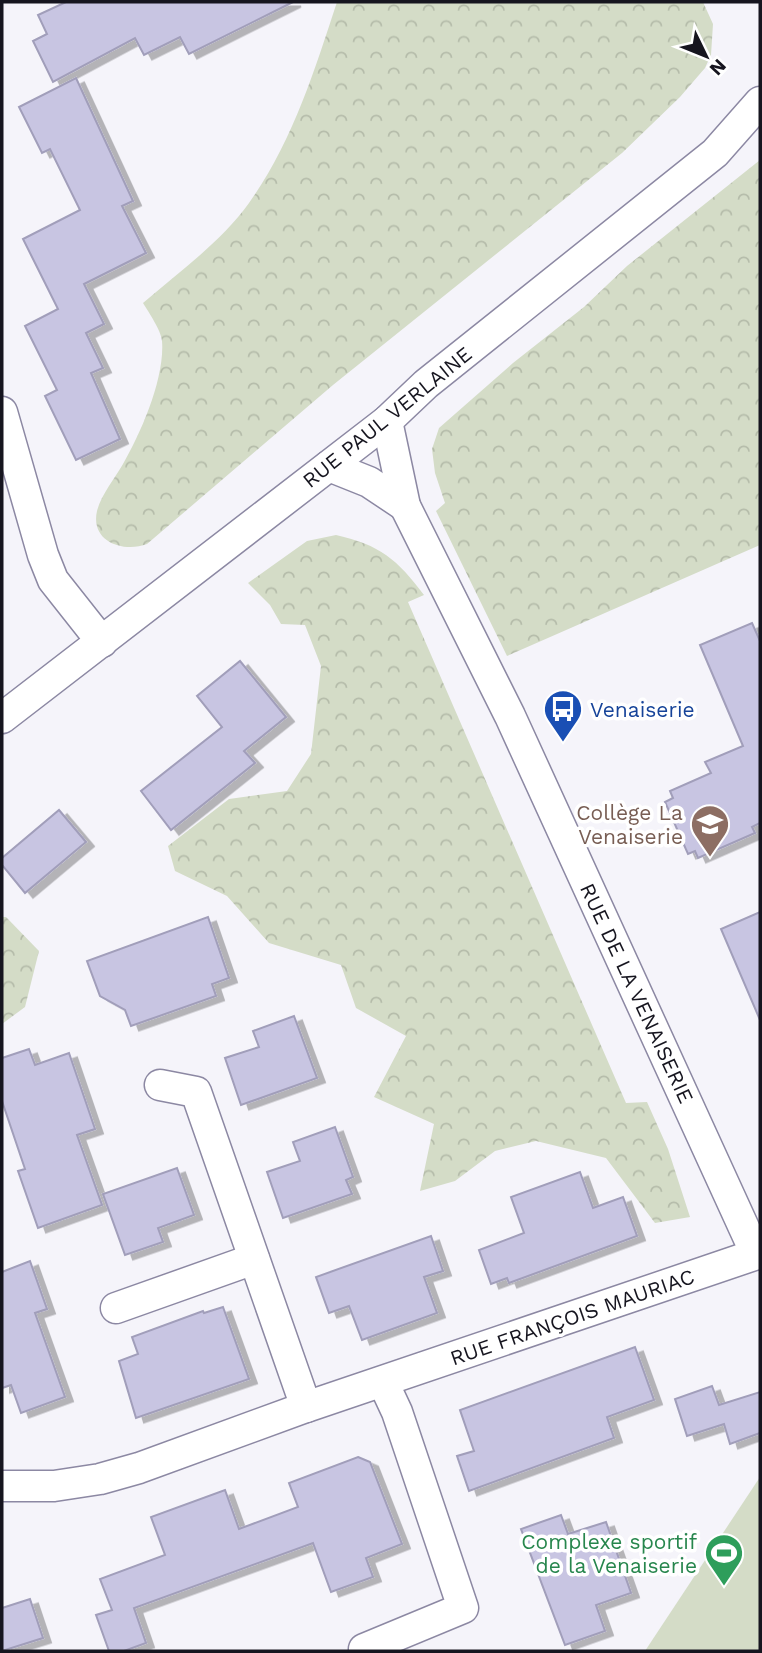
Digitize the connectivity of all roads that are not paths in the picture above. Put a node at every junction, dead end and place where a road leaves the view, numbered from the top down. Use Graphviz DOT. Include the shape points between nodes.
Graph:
graph roads {
  1 [pos="760,102"];
  2 [pos="2,412"];
  3 [pos="387,421"];
  4 [pos="329,466"];
  5 [pos="405,506"];
  6 [pos="103,642"];
  7 [pos="2,718"];
  8 [pos="160,1085"];
  9 [pos="758,1254"];
  10 [pos="254,1259"];
  11 [pos="116,1308"];
  12 [pos="383,1382"];
  13 [pos="306,1407"];
  14 [pos="2,1486"];
  15 [pos="364,1649"];
  1 -- 3 [label="street, RUE PAUL VERLAINE" via="715,153 426,384"];
  2 -- 6 [label="street" via="53,580"];
  3 -- 4 [label="street, RUE PAUL VERLAINE"];
  3 -- 5 [label="street, RUE DE LA VENAISERIE"];
  4 -- 5 [label="street, RUE DE LA VENAISERIE" via="369,482"];
  4 -- 6 [label="street, RUE PAUL VERLAINE"];
  5 -- 9 [label="street, RUE DE LA VENAISERIE" via="510,716"];
  6 -- 7 [label="street, RUE PAUL VERLAINE"];
  8 -- 10 [label="street" via="196,1092"];
  9 -- 12 [label="street, RUE FRANÇOIS MAURIAC"];
  10 -- 11 [label="street"];
  10 -- 13 [label="street"];
  12 -- 13 [label="street, RUE FRANÇOIS MAURIAC"];
  12 -- 15 [label="street" via="463,1608"];
  13 -- 14 [label="street, RUE FRANÇOIS MAURIAC" via="100,1479 54,1486"];
}
